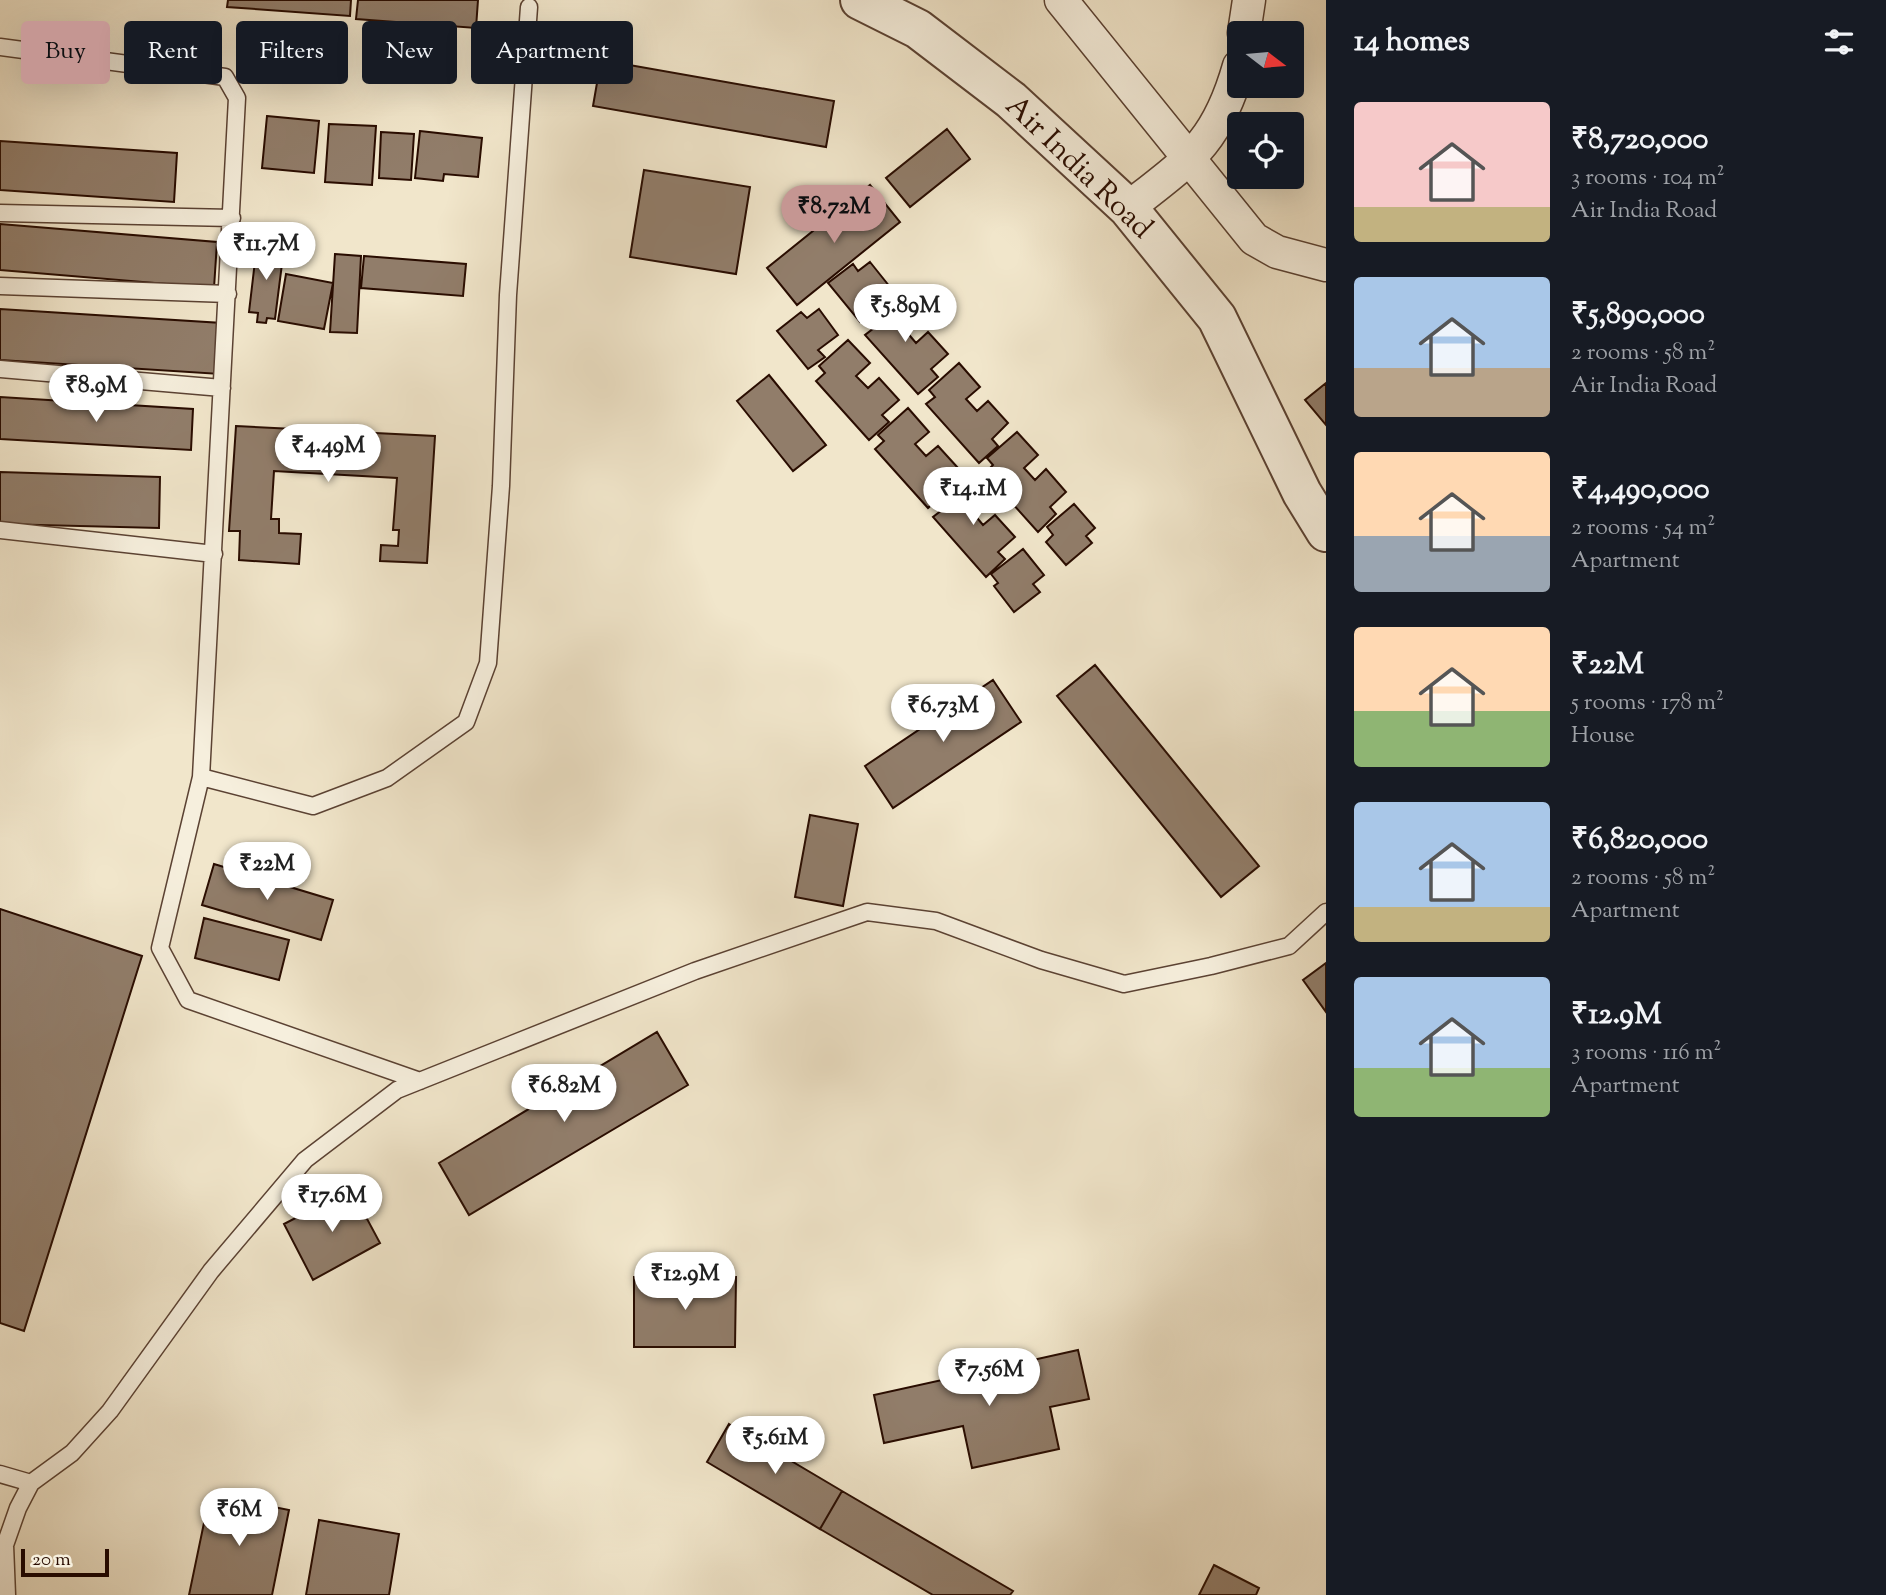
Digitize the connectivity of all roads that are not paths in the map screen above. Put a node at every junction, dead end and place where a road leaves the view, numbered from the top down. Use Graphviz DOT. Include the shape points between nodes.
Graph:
graph roads {
  1 [pos="860,0"];
  2 [pos="1061,0"];
  3 [pos="1249,0"];
  4 [pos="529,7"];
  5 [pos="1246,21"];
  6 [pos="0,47"];
  7 [pos="1230,98"];
  8 [pos="1190,158"];
  9 [pos="1128,208"];
  10 [pos="0,213"];
  11 [pos="232,218"];
  12 [pos="1326,265"];
  13 [pos="0,286"];
  14 [pos="228,294"];
  15 [pos="0,369"];
  16 [pos="222,387"];
  17 [pos="0,530"];
  18 [pos="1326,532"];
  19 [pos="214,554"];
  20 [pos="201,777"];
  21 [pos="1326,912"];
  22 [pos="420,1081"];
  23 [pos="0,1475"];
  24 [pos="32,1483"];
  25 [pos="7,1595"];
  1 -- 9 [label="street, Air India Road" via="918,29 1011,100"];
  2 -- 8 [label="street"];
  3 -- 5 [label="street"];
  4 -- 20 [label="lane" via="488,663 466,722 387,778 313,806"];
  6 -- 11 [label="lane" via="225,77 237,98"];
  7 -- 8 [label="street" via="1211,135"];
  8 -- 9 [label="street"];
  8 -- 12 [label="street" via="1254,239 1277,252"];
  9 -- 18 [label="street, Air India Road" via="1217,318 1302,493"];
  10 -- 11 [label="lane"];
  11 -- 14 [label="lane"];
  13 -- 14 [label="lane"];
  14 -- 16 [label="lane"];
  15 -- 16 [label="lane"];
  16 -- 19 [label="lane"];
  17 -- 19 [label="lane"];
  19 -- 20 [label="lane"];
  20 -- 22 [label="lane" via="160,948 188,1000"];
  21 -- 22 [label="lane" via="1289,946 1124,984 1041,960 936,921 867,912 695,971"];
  22 -- 24 [label="lane" via="397,1090 305,1160 211,1271 110,1411 72,1453"];
  23 -- 24 [label="lane"];
  24 -- 25 [label="lane" via="5,1545"];
}
